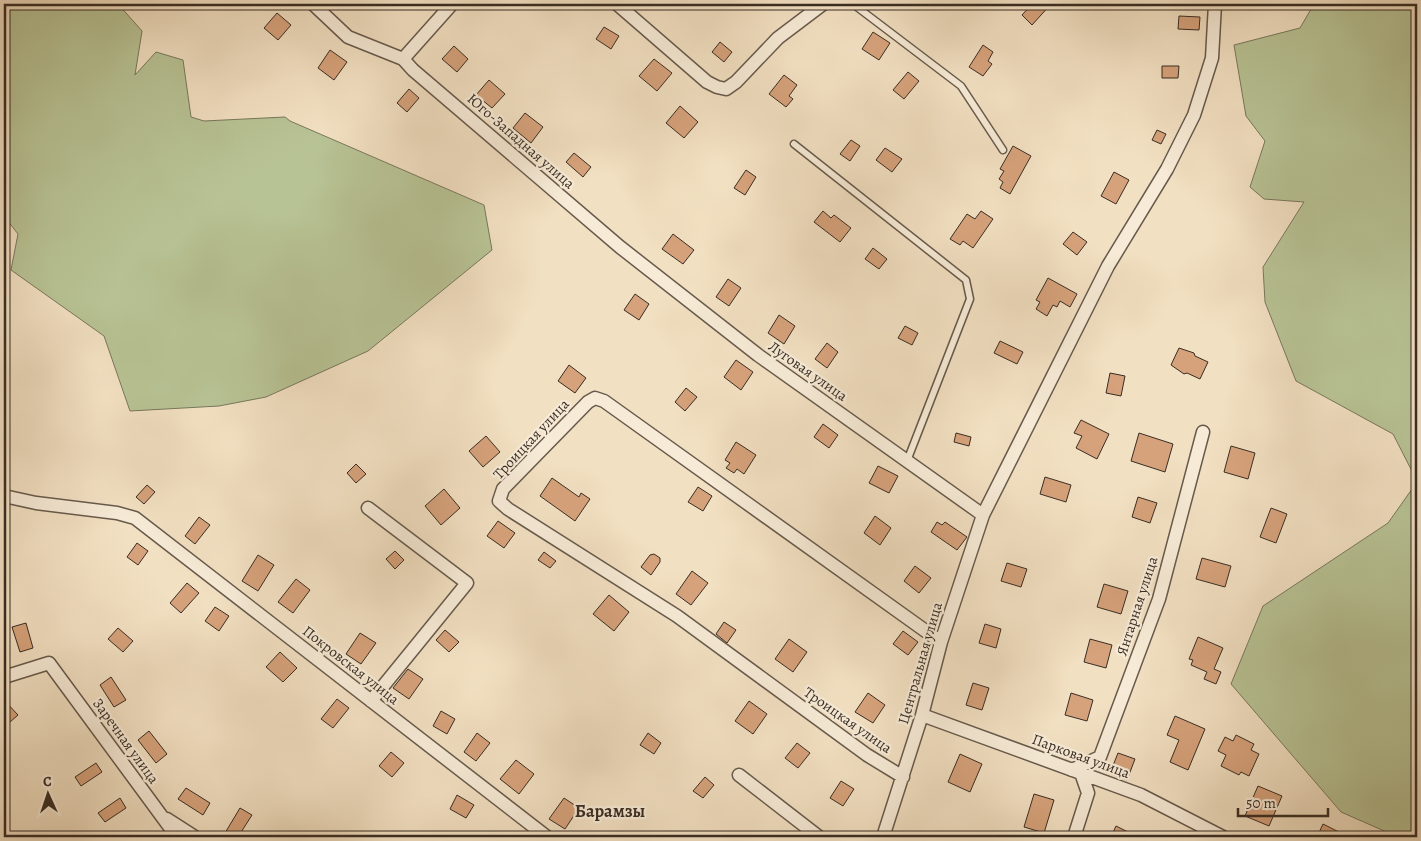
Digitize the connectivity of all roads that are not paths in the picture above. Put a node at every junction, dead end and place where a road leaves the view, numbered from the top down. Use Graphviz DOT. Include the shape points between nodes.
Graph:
graph roads {
  1 [pos="313,4"];
  2 [pos="452,4"];
  3 [pos="617,4"];
  4 [pos="823,4"];
  5 [pos="853,4"];
  6 [pos="1215,4"];
  7 [pos="403,59"];
  8 [pos="794,144"];
  9 [pos="1003,150"];
  10 [pos="620,247"];
  11 [pos="1203,432"];
  12 [pos="907,461"];
  13 [pos="4,496"];
  14 [pos="368,508"];
  15 [pos="983,515"];
  16 [pos="940,642"];
  17 [pos="4,677"];
  18 [pos="371,701"];
  19 [pos="922,715"];
  20 [pos="1076,771"];
  21 [pos="739,775"];
  22 [pos="903,777"];
  23 [pos="161,815"];
  24 [pos="177,837"];
  25 [pos="195,837"];
  26 [pos="548,837"];
  27 [pos="819,837"];
  28 [pos="883,837"];
  29 [pos="1074,837"];
  30 [pos="1223,837"];
  1 -- 7 [label="street, Юго-Западная улица" via="348,37"];
  2 -- 7 [label="street"];
  3 -- 4 [label="street" via="708,82 726,88 736,82 778,38"];
  5 -- 9 [label="lane" via="961,86"];
  6 -- 15 [label="street, Центральная улица" via="1212,58 1194,115 1167,169 1108,266"];
  7 -- 10 [label="street, Юго-Западная улица"];
  8 -- 12 [label="lane" via="966,280 970,299"];
  10 -- 12 [label="street, Луговая улица" via="758,356"];
  11 -- 20 [label="street, Янтарная улица" via="1159,599 1100,757"];
  12 -- 15 [label="street, Луговая улица"];
  13 -- 18 [label="street, Покровская улица" via="134,518"];
  14 -- 18 [label="street" via="467,583"];
  15 -- 16 [label="street, Центральная улица"];
  16 -- 19 [label="street, Центральная улица"];
  16 -- 22 [label="street, Троицкая улица" via="604,401 595,398 503,489 499,500 508,509 677,616 867,755"];
  17 -- 23 [label="street, Заречная улица" via="49,663"];
  18 -- 26 [label="street, Покровская улица"];
  19 -- 20 [label="street, Парковая улица"];
  19 -- 22 [label="street, Центральная улица"];
  20 -- 29 [label="street" via="1088,793"];
  20 -- 30 [label="street, Парковая улица" via="1140,795"];
  21 -- 27 [label="street"];
  22 -- 28 [label="street, Центральная улица"];
  23 -- 24 [label="street, Заречная улица"];
  23 -- 25 [label="street"];
}
